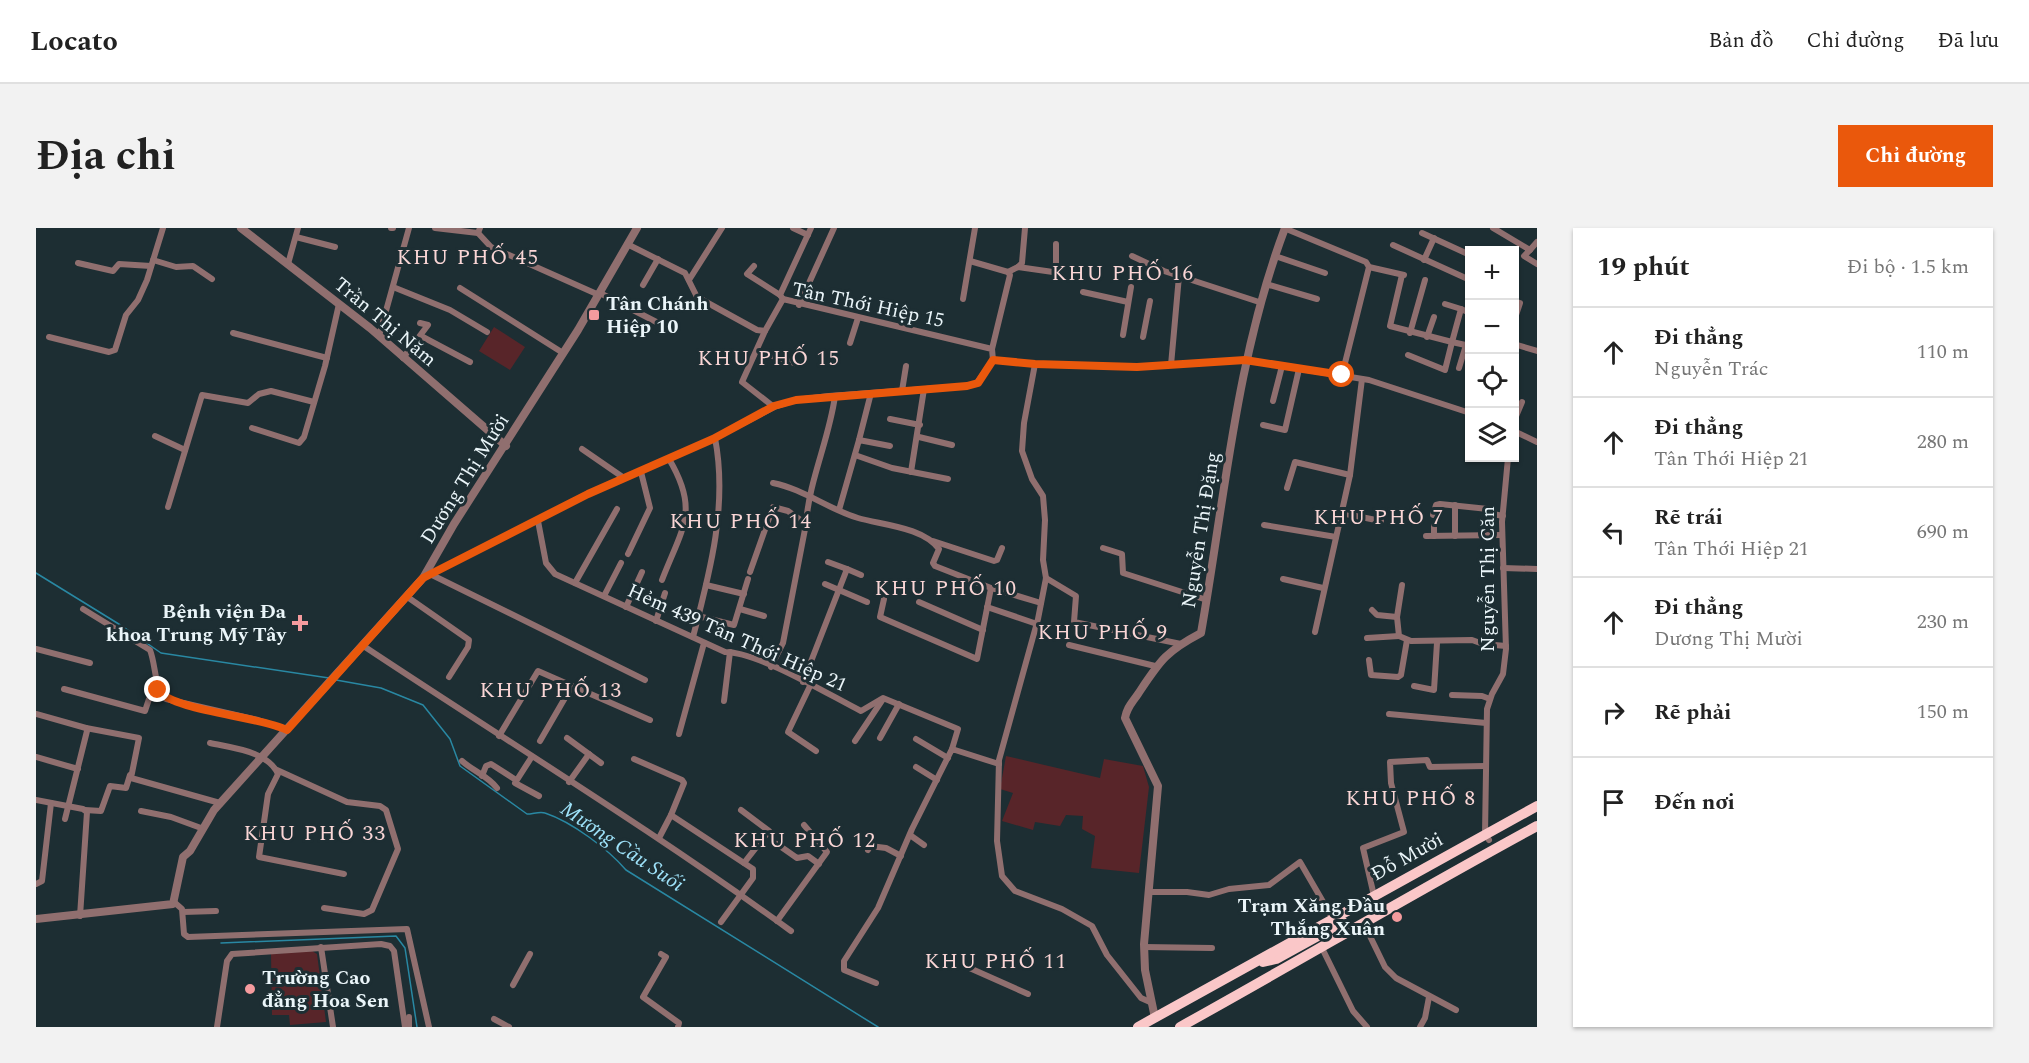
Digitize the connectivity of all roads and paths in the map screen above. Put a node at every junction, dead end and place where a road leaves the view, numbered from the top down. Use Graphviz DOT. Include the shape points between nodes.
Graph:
graph roads {
  1 [pos="163,228"];
  2 [pos="298,228"];
  3 [pos="409,228"];
  4 [pos="435,228"];
  5 [pos="637,228"];
  6 [pos="722,228"];
  7 [pos="793,228"];
  8 [pos="811,228"];
  9 [pos="834,228"];
  10 [pos="975,228"];
  11 [pos="1025,228"];
  12 [pos="1285,228"];
  13 [pos="1491,228"];
  14 [pos="243,229"];
  15 [pos="479,231"];
  16 [pos="1422,233"];
  17 [pos="808,235"];
  18 [pos="296,237"];
  19 [pos="1434,238"];
  20 [pos="1537,242"];
  21 [pos="627,244"];
  22 [pos="1056,244"];
  23 [pos="1393,245"];
  24 [pos="335,247"];
  25 [pos="1530,250"];
  26 [pos="1465,253"];
  27 [pos="1132,256"];
  28 [pos="1275,256"];
  29 [pos="658,259"];
  30 [pos="1424,260"];
  31 [pos="970,261"];
  32 [pos="78,263"];
  33 [pos="152,263"];
  34 [pos="288,264"];
  35 [pos="1537,264"];
  36 [pos="754,266"];
  37 [pos="1018,267"];
  38 [pos="1369,267"];
  39 [pos="1008,272"];
  40 [pos="1324,273"];
  41 [pos="1179,276"];
  42 [pos="1465,278"];
  43 [pos="212,279"];
  44 [pos="689,279"];
  45 [pos="1425,280"];
  46 [pos="1266,284"];
  47 [pos="643,285"];
  48 [pos="393,287"];
  49 [pos="1131,287"];
  50 [pos="460,288"];
  51 [pos="1083,292"];
  52 [pos="600,294"];
  53 [pos="781,297"];
  54 [pos="963,299"];
  55 [pos="1317,299"];
  56 [pos="1150,301"];
  57 [pos="1128,302"];
  58 [pos="1259,302"];
  59 [pos="339,304"];
  60 [pos="1445,304"];
  61 [pos="799,305"];
  62 [pos="1461,309"];
  63 [pos="1465,311"];
  64 [pos="1434,317"];
  65 [pos="858,318"];
  66 [pos="420,323"];
  67 [pos="670,329"];
  68 [pos="765,331"];
  69 [pos="487,332"];
  70 [pos="233,333"];
  71 [pos="1410,333"];
  72 [pos="1123,335"];
  73 [pos="378,336"];
  74 [pos="421,336"];
  75 [pos="49,337"];
  76 [pos="1143,337"];
  77 [pos="1427,337"];
  78 [pos="1452,342"];
  79 [pos="850,343"];
  80 [pos="1465,344"];
  81 [pos="1519,345"];
  82 [pos="992,350"];
  83 [pos="757,351"];
  84 [pos="1537,351"];
  85 [pos="563,353"];
  86 [pos="1465,353"];
  87 [pos="1408,356"];
  88 [pos="327,358"];
  89 [pos="403,358"];
  90 [pos="993,360"];
  91 [pos="1245,360"];
  92 [pos="470,362"];
  93 [pos="797,364"];
  94 [pos="1035,364"];
  95 [pos="1171,364"];
  96 [pos="906,366"];
  97 [pos="1282,366"];
  98 [pos="1459,368"];
  99 [pos="1299,369"];
  100 [pos="1342,375"];
  101 [pos="1362,379"];
  102 [pos="924,389"];
  103 [pos="902,391"];
  104 [pos="871,393"];
  105 [pos="835,396"];
  106 [pos="1274,401"];
  107 [pos="314,402"];
  108 [pos="1522,402"];
  109 [pos="774,406"];
  110 [pos="1519,410"];
  111 [pos="1465,411"];
  112 [pos="890,419"];
  113 [pos="920,425"];
  114 [pos="1263,425"];
  115 [pos="252,428"];
  116 [pos="1519,433"];
  117 [pos="155,436"];
  118 [pos="919,437"];
  119 [pos="715,438"];
  120 [pos="859,440"];
  121 [pos="1537,442"];
  122 [pos="952,445"];
  123 [pos="506,446"];
  124 [pos="890,446"];
  125 [pos="582,449"];
  126 [pos="185,450"];
  127 [pos="855,455"];
  128 [pos="669,459"];
  129 [pos="1509,462"];
  130 [pos="641,472"];
  131 [pos="911,472"];
  132 [pos="1350,476"];
  133 [pos="624,478"];
  134 [pos="948,478"];
  135 [pos="773,483"];
  136 [pos="1287,488"];
  137 [pos="809,496"];
  138 [pos="1455,505"];
  139 [pos="168,507"];
  140 [pos="617,509"];
  141 [pos="839,510"];
  142 [pos="1341,513"];
  143 [pos="1433,515"];
  144 [pos="1503,516"];
  145 [pos="538,521"];
  146 [pos="1381,521"];
  147 [pos="806,524"];
  148 [pos="1264,525"];
  149 [pos="1434,526"];
  150 [pos="1502,535"];
  151 [pos="1455,536"];
  152 [pos="1336,537"];
  153 [pos="933,542"];
  154 [pos="1002,548"];
  155 [pos="1103,548"];
  156 [pos="628,554"];
  157 [pos="828,562"];
  158 [pos="621,563"];
  159 [pos="1503,568"];
  160 [pos="847,569"];
  161 [pos="1537,569"];
  162 [pos="642,572"];
  163 [pos="432,575"];
  164 [pos="861,575"];
  165 [pos="423,578"];
  166 [pos="1047,578"];
  167 [pos="1283,579"];
  168 [pos="662,580"];
  169 [pos="575,583"];
  170 [pos="825,584"];
  171 [pos="706,585"];
  172 [pos="1402,585"];
  173 [pos="992,588"];
  174 [pos="1323,588"];
  175 [pos="839,590"];
  176 [pos="665,593"];
  177 [pos="744,594"];
  178 [pos="406,596"];
  179 [pos="604,596"];
  180 [pos="884,599"];
  181 [pos="1207,600"];
  182 [pos="867,602"];
  183 [pos="919,602"];
  184 [pos="1041,603"];
  185 [pos="626,607"];
  186 [pos="987,607"];
  187 [pos="83,609"];
  188 [pos="740,609"];
  189 [pos="1372,610"];
  190 [pos="698,616"];
  191 [pos="764,616"];
  192 [pos="1397,617"];
  193 [pos="656,621"];
  194 [pos="1037,624"];
  195 [pos="983,630"];
  196 [pos="1315,632"];
  197 [pos="1399,636"];
  198 [pos="693,638"];
  199 [pos="1367,638"];
  200 [pos="1407,640"];
  201 [pos="704,643"];
  202 [pos="1437,643"];
  203 [pos="1181,644"];
  204 [pos="362,645"];
  205 [pos="1069,645"];
  206 [pos="1506,646"];
  207 [pos="36,649"];
  208 [pos="730,652"];
  209 [pos="1369,660"];
  210 [pos="90,663"];
  211 [pos="771,666"];
  212 [pos="1155,666"];
  213 [pos="449,678"];
  214 [pos="645,680"];
  215 [pos="803,682"];
  216 [pos="569,685"];
  217 [pos="810,686"];
  218 [pos="1414,686"];
  219 [pos="64,689"];
  220 [pos="162,695"];
  221 [pos="1452,695"];
  222 [pos="883,698"];
  223 [pos="1490,699"];
  224 [pos="724,701"];
  225 [pos="899,704"];
  226 [pos="36,714"];
  227 [pos="1389,714"];
  228 [pos="650,720"];
  229 [pos="1486,723"];
  230 [pos="86,728"];
  231 [pos="287,730"];
  232 [pos="680,734"];
  233 [pos="499,736"];
  234 [pos="567,738"];
  235 [pos="880,738"];
  236 [pos="916,739"];
  237 [pos="540,741"];
  238 [pos="855,741"];
  239 [pos="210,743"];
  240 [pos="952,749"];
  241 [pos="816,751"];
  242 [pos="589,754"];
  243 [pos="36,757"];
  244 [pos="263,758"];
  245 [pos="531,758"];
  246 [pos="948,758"];
  247 [pos="633,759"];
  248 [pos="462,761"];
  249 [pos="601,763"];
  250 [pos="999,764"];
  251 [pos="1485,766"];
  252 [pos="916,767"];
  253 [pos="78,769"];
  254 [pos="277,770"];
  255 [pos="130,775"];
  256 [pos="482,776"];
  257 [pos="516,780"];
  258 [pos="937,780"];
  259 [pos="569,782"];
  260 [pos="497,788"];
  261 [pos="538,796"];
  262 [pos="36,800"];
  263 [pos="51,802"];
  264 [pos="220,803"];
  265 [pos="69,806"];
  266 [pos="1537,806"];
  267 [pos="85,810"];
  268 [pos="741,810"];
  269 [pos="141,811"];
  270 [pos="1537,814"];
  271 [pos="671,815"];
  272 [pos="65,819"];
  273 [pos="804,825"];
  274 [pos="1537,826"];
  275 [pos="201,828"];
  276 [pos="1537,833"];
  277 [pos="910,836"];
  278 [pos="1487,837"];
  279 [pos="659,838"];
  280 [pos="777,844"];
  281 [pos="924,845"];
  282 [pos="868,850"];
  283 [pos="901,856"];
  284 [pos="744,863"];
  285 [pos="819,864"];
  286 [pos="344,874"];
  287 [pos="36,884"];
  288 [pos="1148,892"];
  289 [pos="741,895"];
  290 [pos="1374,896"];
  291 [pos="174,902"];
  292 [pos="324,908"];
  293 [pos="216,911"];
  294 [pos="183,912"];
  295 [pos="80,916"];
  296 [pos="36,919"];
  297 [pos="1333,919"];
  298 [pos="777,921"];
  299 [pos="721,922"];
  300 [pos="1366,928"];
  301 [pos="792,931"];
  302 [pos="321,947"];
  303 [pos="1144,947"];
  304 [pos="1212,948"];
  305 [pos="1322,948"];
  306 [pos="530,954"];
  307 [pos="661,954"];
  308 [pos="965,966"];
  309 [pos="876,983"];
  310 [pos="513,985"];
  311 [pos="1028,994"];
  312 [pos="1429,997"];
  313 [pos="1150,1002"];
  314 [pos="1456,1010"];
  315 [pos="409,1017"];
  316 [pos="494,1019"];
  317 [pos="1153,1022"];
  318 [pos="218,1027"];
  319 [pos="333,1027"];
  320 [pos="407,1027"];
  321 [pos="429,1027"];
  322 [pos="509,1027"];
  323 [pos="678,1027"];
  324 [pos="1138,1027"];
  325 [pos="1180,1027"];
  326 [pos="1186,1027"];
  327 [pos="1367,1027"];
  328 [pos="1420,1027"];
  1 -- 33 [label="street"];
  2 -- 18 [label="street"];
  3 -- 48 [label="street"];
  4 -- 15 [label="street"];
  5 -- 21 [label="street, Dương Thị Mười"];
  6 -- 44 [label="street"];
  7 -- 17 [label="street"];
  8 -- 17 [label="street"];
  9 -- 61 [label="street"];
  10 -- 31 [label="street"];
  11 -- 37 [label="street" via="1022,263"];
  12 -- 28 [label="street, Nguyễn Thị Đặng"];
  12 -- 38 [label="street" via="1366,262"];
  13 -- 25 [label="street"];
  14 -- 34 [label="street, Trần Thị Năm"];
  15 -- 52 [label="street" via="491,247"];
  16 -- 19 [label="street"];
  17 -- 53 [label="street"];
  18 -- 24 [label="street"];
  18 -- 34 [label="street"];
  19 -- 26 [label="street"];
  19 -- 30 [label="street"];
  20 -- 25 [label="street"];
  21 -- 29 [label="street"];
  21 -- 52 [label="street, Dương Thị Mười"];
  22 -- 37 [label="street" via="1053,272"];
  23 -- 30 [label="street"];
  25 -- 35 [label="street" via="1524,256"];
  27 -- 41 [label="street"];
  28 -- 40 [label="street"];
  28 -- 46 [label="street, Nguyễn Thị Đặng"];
  29 -- 44 [label="street"];
  29 -- 47 [label="street"];
  30 -- 42 [label="street"];
  31 -- 39 [label="street"];
  31 -- 54 [label="street"];
  32 -- 33 [label="street" via="113,271 119,264"];
  33 -- 43 [label="street" via="193,266"];
  33 -- 75 [label="street" via="138,300 126,315 115,351"];
  34 -- 59 [label="street, Trần Thị Năm"];
  36 -- 53 [label="street" via="747,274"];
  37 -- 39 [label="street"];
  38 -- 71 [label="street" via="1404,275 1390,326"];
  38 -- 100 [label="street"];
  39 -- 82 [label="street"];
  41 -- 58 [label="street"];
  41 -- 95 [label="street"];
  44 -- 68 [label="street" via="697,297"];
  45 -- 71 [label="street"];
  46 -- 55 [label="street"];
  46 -- 58 [label="street, Nguyễn Thị Đặng"];
  48 -- 69 [label="street" via="450,310"];
  48 -- 73 [label="street"];
  49 -- 57 [label="street"];
  50 -- 85 [label="street"];
  51 -- 57 [label="street"];
  52 -- 67 [label="street"];
  52 -- 85 [label="street, Dương Thị Mười"];
  53 -- 61 [label="street, Tân Thới Hiệp 15"];
  53 -- 68 [label="street, Tân Thới Hiệp 15"];
  56 -- 76 [label="street"];
  57 -- 72 [label="street"];
  58 -- 91 [label="street, Nguyễn Thị Đặng"];
  59 -- 73 [label="street, Trần Thị Năm"];
  59 -- 88 [label="street"];
  60 -- 62 [label="street"];
  61 -- 65 [label="street, Tân Thới Hiệp 15"];
  62 -- 63 [label="street"];
  62 -- 78 [label="street"];
  64 -- 77 [label="street"];
  65 -- 79 [label="street"];
  65 -- 82 [label="street, Tân Thới Hiệp 15"];
  66 -- 74 [label="street" via="428,325"];
  68 -- 83 [label="street, Tân Thới Hiệp 15"];
  70 -- 88 [label="street"];
  71 -- 77 [label="street"];
  73 -- 89 [label="street, Trần Thị Năm"];
  74 -- 89 [label="street"];
  74 -- 92 [label="street"];
  77 -- 78 [label="street"];
  78 -- 80 [label="street"];
  78 -- 87 [label="street" via="1445,370"];
  81 -- 84 [label="street"];
  82 -- 90 [label="street"];
  83 -- 93 [label="street"];
  83 -- 109 [label="street, Tân Thới Hiệp 15" via="742,382"];
  85 -- 123 [label="street, Dương Thị Mười"];
  86 -- 98 [label="street"];
  88 -- 107 [label="street"];
  89 -- 123 [label="street, Trần Thị Năm"];
  90 -- 94 [label="street"];
  90 -- 102 [label="street" via="978,383"];
  91 -- 95 [label="street"];
  91 -- 97 [label="street"];
  91 -- 181 [label="street, Nguyễn Thị Đặng"];
  94 -- 95 [label="street"];
  94 -- 166 [label="street" via="1022,451 1043,496 1042,560"];
  96 -- 103 [label="street"];
  97 -- 99 [label="street"];
  97 -- 106 [label="street"];
  99 -- 100 [label="street"];
  99 -- 114 [label="street" via="1285,430"];
  100 -- 101 [label="street"];
  101 -- 111 [label="street"];
  101 -- 132 [label="street"];
  102 -- 103 [label="street"];
  102 -- 113 [label="street"];
  103 -- 104 [label="street"];
  104 -- 105 [label="street"];
  104 -- 120 [label="street"];
  105 -- 109 [label="street"];
  105 -- 137 [label="street"];
  107 -- 115 [label="street" via="299,443"];
  107 -- 126 [label="street" via="271,391 259,393 248,403 202,395"];
  108 -- 110 [label="street"];
  109 -- 119 [label="street"];
  112 -- 113 [label="street"];
  113 -- 118 [label="street"];
  116 -- 121 [label="street"];
  117 -- 126 [label="street"];
  118 -- 122 [label="street"];
  118 -- 131 [label="street"];
  119 -- 128 [label="street"];
  119 -- 171 [label="street" via="721,497"];
  120 -- 124 [label="street"];
  120 -- 127 [label="street"];
  123 -- 165 [label="street, Dương Thị Mười"];
  125 -- 133 [label="street"];
  126 -- 139 [label="street"];
  127 -- 131 [label="street"];
  127 -- 141 [label="street"];
  128 -- 130 [label="street"];
  128 -- 168 [label="street" via="686,494 687,514"];
  129 -- 144 [label="street, Nguyễn Thị Căn"];
  130 -- 133 [label="street"];
  130 -- 156 [label="street" via="650,508"];
  131 -- 134 [label="street"];
  132 -- 136 [label="street" via="1295,462"];
  132 -- 142 [label="street"];
  133 -- 145 [label="street"];
  135 -- 137 [label="street"];
  137 -- 141 [label="street"];
  137 -- 147 [label="street"];
  138 -- 143 [label="street" via="1436,505"];
  138 -- 144 [label="street" via="1488,509"];
  138 -- 151 [label="street"];
  140 -- 169 [label="street"];
  141 -- 153 [label="street"];
  142 -- 146 [label="street"];
  142 -- 152 [label="street"];
  144 -- 150 [label="street, Nguyễn Thị Căn"];
  145 -- 163 [label="street"];
  145 -- 169 [label="street, Hẻm 439 Tân Thới Hiệp 21" via="549,569"];
  147 -- 177 [label="street" via="788,511 773,507"];
  147 -- 211 [label="street" via="783,643"];
  148 -- 152 [label="street"];
  149 -- 151 [label="street" via="1430,536"];
  150 -- 151 [label="street"];
  150 -- 159 [label="street, Nguyễn Thị Căn"];
  152 -- 174 [label="street"];
  153 -- 154 [label="street" via="994,561"];
  153 -- 173 [label="street" via="939,549 935,566"];
  155 -- 181 [label="street" via="1122,554 1123,573"];
  157 -- 160 [label="street"];
  158 -- 179 [label="street"];
  159 -- 161 [label="street"];
  159 -- 206 [label="street, Nguyễn Thị Căn"];
  160 -- 164 [label="street"];
  160 -- 175 [label="street"];
  162 -- 185 [label="street"];
  163 -- 165 [label="street"];
  163 -- 214 [label="street"];
  165 -- 178 [label="street, Dương Thị Mười"];
  166 -- 184 [label="street"];
  166 -- 203 [label="street" via="1076,596 1074,622"];
  167 -- 174 [label="street"];
  169 -- 179 [label="street, Hẻm 439 Tân Thới Hiệp 21"];
  170 -- 175 [label="street"];
  171 -- 177 [label="street"];
  171 -- 190 [label="street"];
  172 -- 192 [label="street"];
  173 -- 184 [label="street"];
  173 -- 186 [label="street"];
  174 -- 196 [label="street"];
  175 -- 182 [label="street"];
  175 -- 215 [label="street"];
  176 -- 193 [label="street"];
  177 -- 188 [label="street"];
  178 -- 204 [label="street, Dương Thị Mười"];
  178 -- 213 [label="street" via="469,640"];
  179 -- 185 [label="street, Hẻm 439 Tân Thới Hiệp 21"];
  180 -- 195 [label="street" via="880,617 976,659"];
  181 -- 203 [label="street, Nguyễn Thị Đặng" via="1201,633"];
  183 -- 195 [label="street"];
  184 -- 194 [label="street"];
  185 -- 193 [label="street, Hẻm 439 Tân Thới Hiệp 21"];
  186 -- 194 [label="street"];
  186 -- 195 [label="street"];
  187 -- 220 [label="street" via="150,650"];
  188 -- 190 [label="street" via="734,625"];
  188 -- 191 [label="street"];
  189 -- 192 [label="street" via="1377,615"];
  190 -- 198 [label="street"];
  192 -- 197 [label="street"];
  193 -- 198 [label="street, Hẻm 439 Tân Thới Hiệp 21"];
  194 -- 250 [label="street"];
  197 -- 199 [label="street"];
  197 -- 200 [label="street"];
  198 -- 201 [label="street, Hẻm 439 Tân Thới Hiệp 21"];
  200 -- 202 [label="street"];
  200 -- 209 [label="street" via="1398,677 1371,675"];
  201 -- 208 [label="street, Hẻm 439 Tân Thới Hiệp 21"];
  201 -- 232 [label="street"];
  202 -- 206 [label="street" via="1472,640"];
  202 -- 218 [label="street" via="1434,690"];
  203 -- 212 [label="street, Nguyễn Thị Đặng"];
  204 -- 231 [label="street, Dương Thị Mười"];
  204 -- 233 [label="street"];
  205 -- 212 [label="street"];
  206 -- 223 [label="street, Nguyễn Thị Căn" via="1503,674"];
  207 -- 210 [label="street"];
  208 -- 211 [label="street, Hẻm 439 Tân Thới Hiệp 21"];
  208 -- 224 [label="street"];
  211 -- 215 [label="street, Hẻm 439 Tân Thới Hiệp 21"];
  212 -- 288 [label="street, Nguyễn Thị Đặng" via="1126,709 1125,718 1158,786"];
  215 -- 217 [label="street, Hẻm 439 Tân Thới Hiệp 21"];
  216 -- 228 [label="street"];
  216 -- 233 [label="street" via="536,672"];
  216 -- 237 [label="street"];
  217 -- 222 [label="street, Hẻm 439 Tân Thới Hiệp 21" via="861,711"];
  217 -- 241 [label="street" via="788,732"];
  219 -- 220 [label="street" via="145,711 149,699"];
  220 -- 231 [label="street" via="181,704"];
  221 -- 223 [label="street"];
  222 -- 225 [label="street"];
  222 -- 238 [label="street"];
  223 -- 229 [label="street, Nguyễn Thị Căn"];
  225 -- 235 [label="street"];
  225 -- 240 [label="street" via="958,729"];
  226 -- 230 [label="street"];
  227 -- 229 [label="street"];
  229 -- 251 [label="street, Nguyễn Thị Căn"];
  230 -- 253 [label="street"];
  230 -- 255 [label="street" via="139,738"];
  231 -- 244 [label="street, Dương Thị Mười"];
  233 -- 245 [label="street"];
  234 -- 242 [label="street"];
  236 -- 246 [label="street"];
  239 -- 244 [label="street"];
  240 -- 246 [label="street"];
  240 -- 250 [label="street"];
  242 -- 249 [label="street"];
  242 -- 259 [label="street"];
  243 -- 253 [label="street"];
  244 -- 254 [label="street"];
  244 -- 264 [label="street, Dương Thị Mười"];
  245 -- 257 [label="street"];
  245 -- 259 [label="street"];
  246 -- 258 [label="street"];
  247 -- 271 [label="street" via="682,780"];
  248 -- 256 [label="street"];
  250 -- 313 [label="street" via="997,841 1002,876 1015,891 1068,911 1092,926 1107,955 1141,998"];
  251 -- 278 [label="street, Nguyễn Thị Căn"];
  251 -- 290 [label="street" via="1430,767 1427,760 1390,762 1391,783 1404,832 1363,848"];
  252 -- 258 [label="street"];
  253 -- 265 [label="street"];
  254 -- 286 [label="street" via="268,794 259,858"];
  254 -- 292 [label="street" via="347,802 386,810 399,849 372,910 364,914"];
  255 -- 264 [label="street"];
  255 -- 267 [label="street" via="126,788 110,786 101,811"];
  256 -- 257 [label="street" via="491,764"];
  256 -- 260 [label="street"];
  257 -- 261 [label="street" via="515,783"];
  258 -- 277 [label="street"];
  259 -- 279 [label="street"];
  262 -- 263 [label="street"];
  263 -- 265 [label="street"];
  263 -- 287 [label="street" via="42,881"];
  264 -- 275 [label="street, Dương Thị Mười"];
  265 -- 267 [label="street"];
  265 -- 272 [label="street"];
  266 -- 278 [label="highway, Đỗ Mười"];
  267 -- 295 [label="street" via="88,816"];
  268 -- 284 [label="street" via="769,831"];
  269 -- 275 [label="street"];
  270 -- 278 [label="highway, Đỗ Mười"];
  271 -- 279 [label="street"];
  271 -- 284 [label="street"];
  273 -- 285 [label="street" via="827,852"];
  274 -- 305 [label="highway, Đỗ Mười"];
  275 -- 291 [label="street, Dương Thị Mười" via="183,857"];
  276 -- 300 [label="highway, Đỗ Mười"];
  277 -- 281 [label="street"];
  277 -- 283 [label="street"];
  278 -- 290 [label="highway, Đỗ Mười"];
  278 -- 317 [label="highway, Đỗ Mười" via="1276,959 1268,959"];
  279 -- 289 [label="street"];
  280 -- 285 [label="street" via="797,858 808,855"];
  282 -- 283 [label="street" via="870,846 886,848"];
  283 -- 309 [label="street" via="878,908 844,961 844,970"];
  284 -- 289 [label="street" via="754,874"];
  285 -- 298 [label="street"];
  288 -- 297 [label="street" via="1209,895 1269,885 1300,862"];
  288 -- 303 [label="street, Nguyễn Thị Đặng"];
  289 -- 298 [label="street"];
  289 -- 299 [label="street"];
  290 -- 297 [label="highway, Đỗ Mười"];
  291 -- 294 [label="street"];
  291 -- 295 [label="street" via="166,907"];
  293 -- 294 [label="street"];
  294 -- 321 [label="street" via="184,934 188,937 406,929"];
  295 -- 296 [label="street"];
  297 -- 317 [label="highway, Đỗ Mười"];
  298 -- 301 [label="street"];
  300 -- 305 [label="highway, Đỗ Mười"];
  300 -- 312 [label="street" via="1385,967"];
  302 -- 318 [label="street" via="232,954 227,961"];
  302 -- 319 [label="street"];
  302 -- 320 [label="street" via="392,947"];
  303 -- 304 [label="street"];
  303 -- 313 [label="street, Nguyễn Thị Đặng"];
  305 -- 325 [label="highway, Đỗ Mười"];
  305 -- 326 [label="highway, Đỗ Mười"];
  305 -- 327 [label="street" via="1353,1011"];
  306 -- 310 [label="street"];
  307 -- 323 [label="street" via="666,957 643,997 680,1023"];
  308 -- 311 [label="street"];
  312 -- 314 [label="street"];
  312 -- 328 [label="street"];
  313 -- 317 [label="street, Nguyễn Thị Đặng"];
  315 -- 320 [label="street"];
  316 -- 322 [label="street"];
  317 -- 324 [label="highway, Đỗ Mười"];
}
